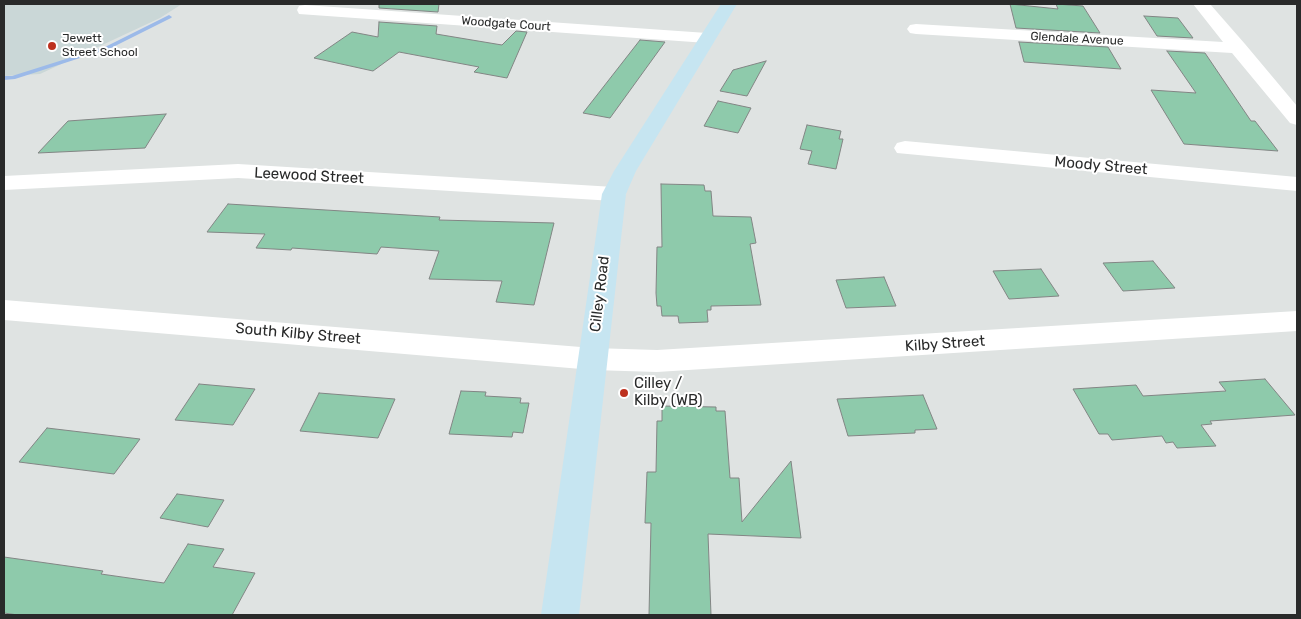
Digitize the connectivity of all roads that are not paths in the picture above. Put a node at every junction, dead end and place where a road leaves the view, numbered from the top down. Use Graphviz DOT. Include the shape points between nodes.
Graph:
graph roads {
  1 [pos="729,4"];
  2 [pos="1201,4"];
  3 [pos="305,10"];
  4 [pos="916,29"];
  5 [pos="707,38"];
  6 [pos="1239,48"];
  7 [pos="1297,119"];
  8 [pos="905,148"];
  9 [pos="4,183"];
  10 [pos="1297,184"];
  11 [pos="614,194"];
  12 [pos="4,310"];
  13 [pos="1297,321"];
  14 [pos="593,359"];
  15 [pos="560,615"];
  1 -- 5 [label="street, Cilley Road"];
  2 -- 6 [label="street"];
  3 -- 5 [label="street, Woodgate Court"];
  4 -- 6 [label="street, Glendale Avenue"];
  5 -- 11 [label="street, Cilley Road" via="624,171"];
  6 -- 7 [label="street"];
  8 -- 10 [label="street, Moody Street"];
  9 -- 11 [label="street, Leewood Street" via="238,171"];
  11 -- 14 [label="street, Cilley Road"];
  12 -- 14 [label="street, South Kilby Street"];
  13 -- 14 [label="street, Kilby Street" via="676,360"];
  14 -- 15 [label="street, Cilley Road"];
}
